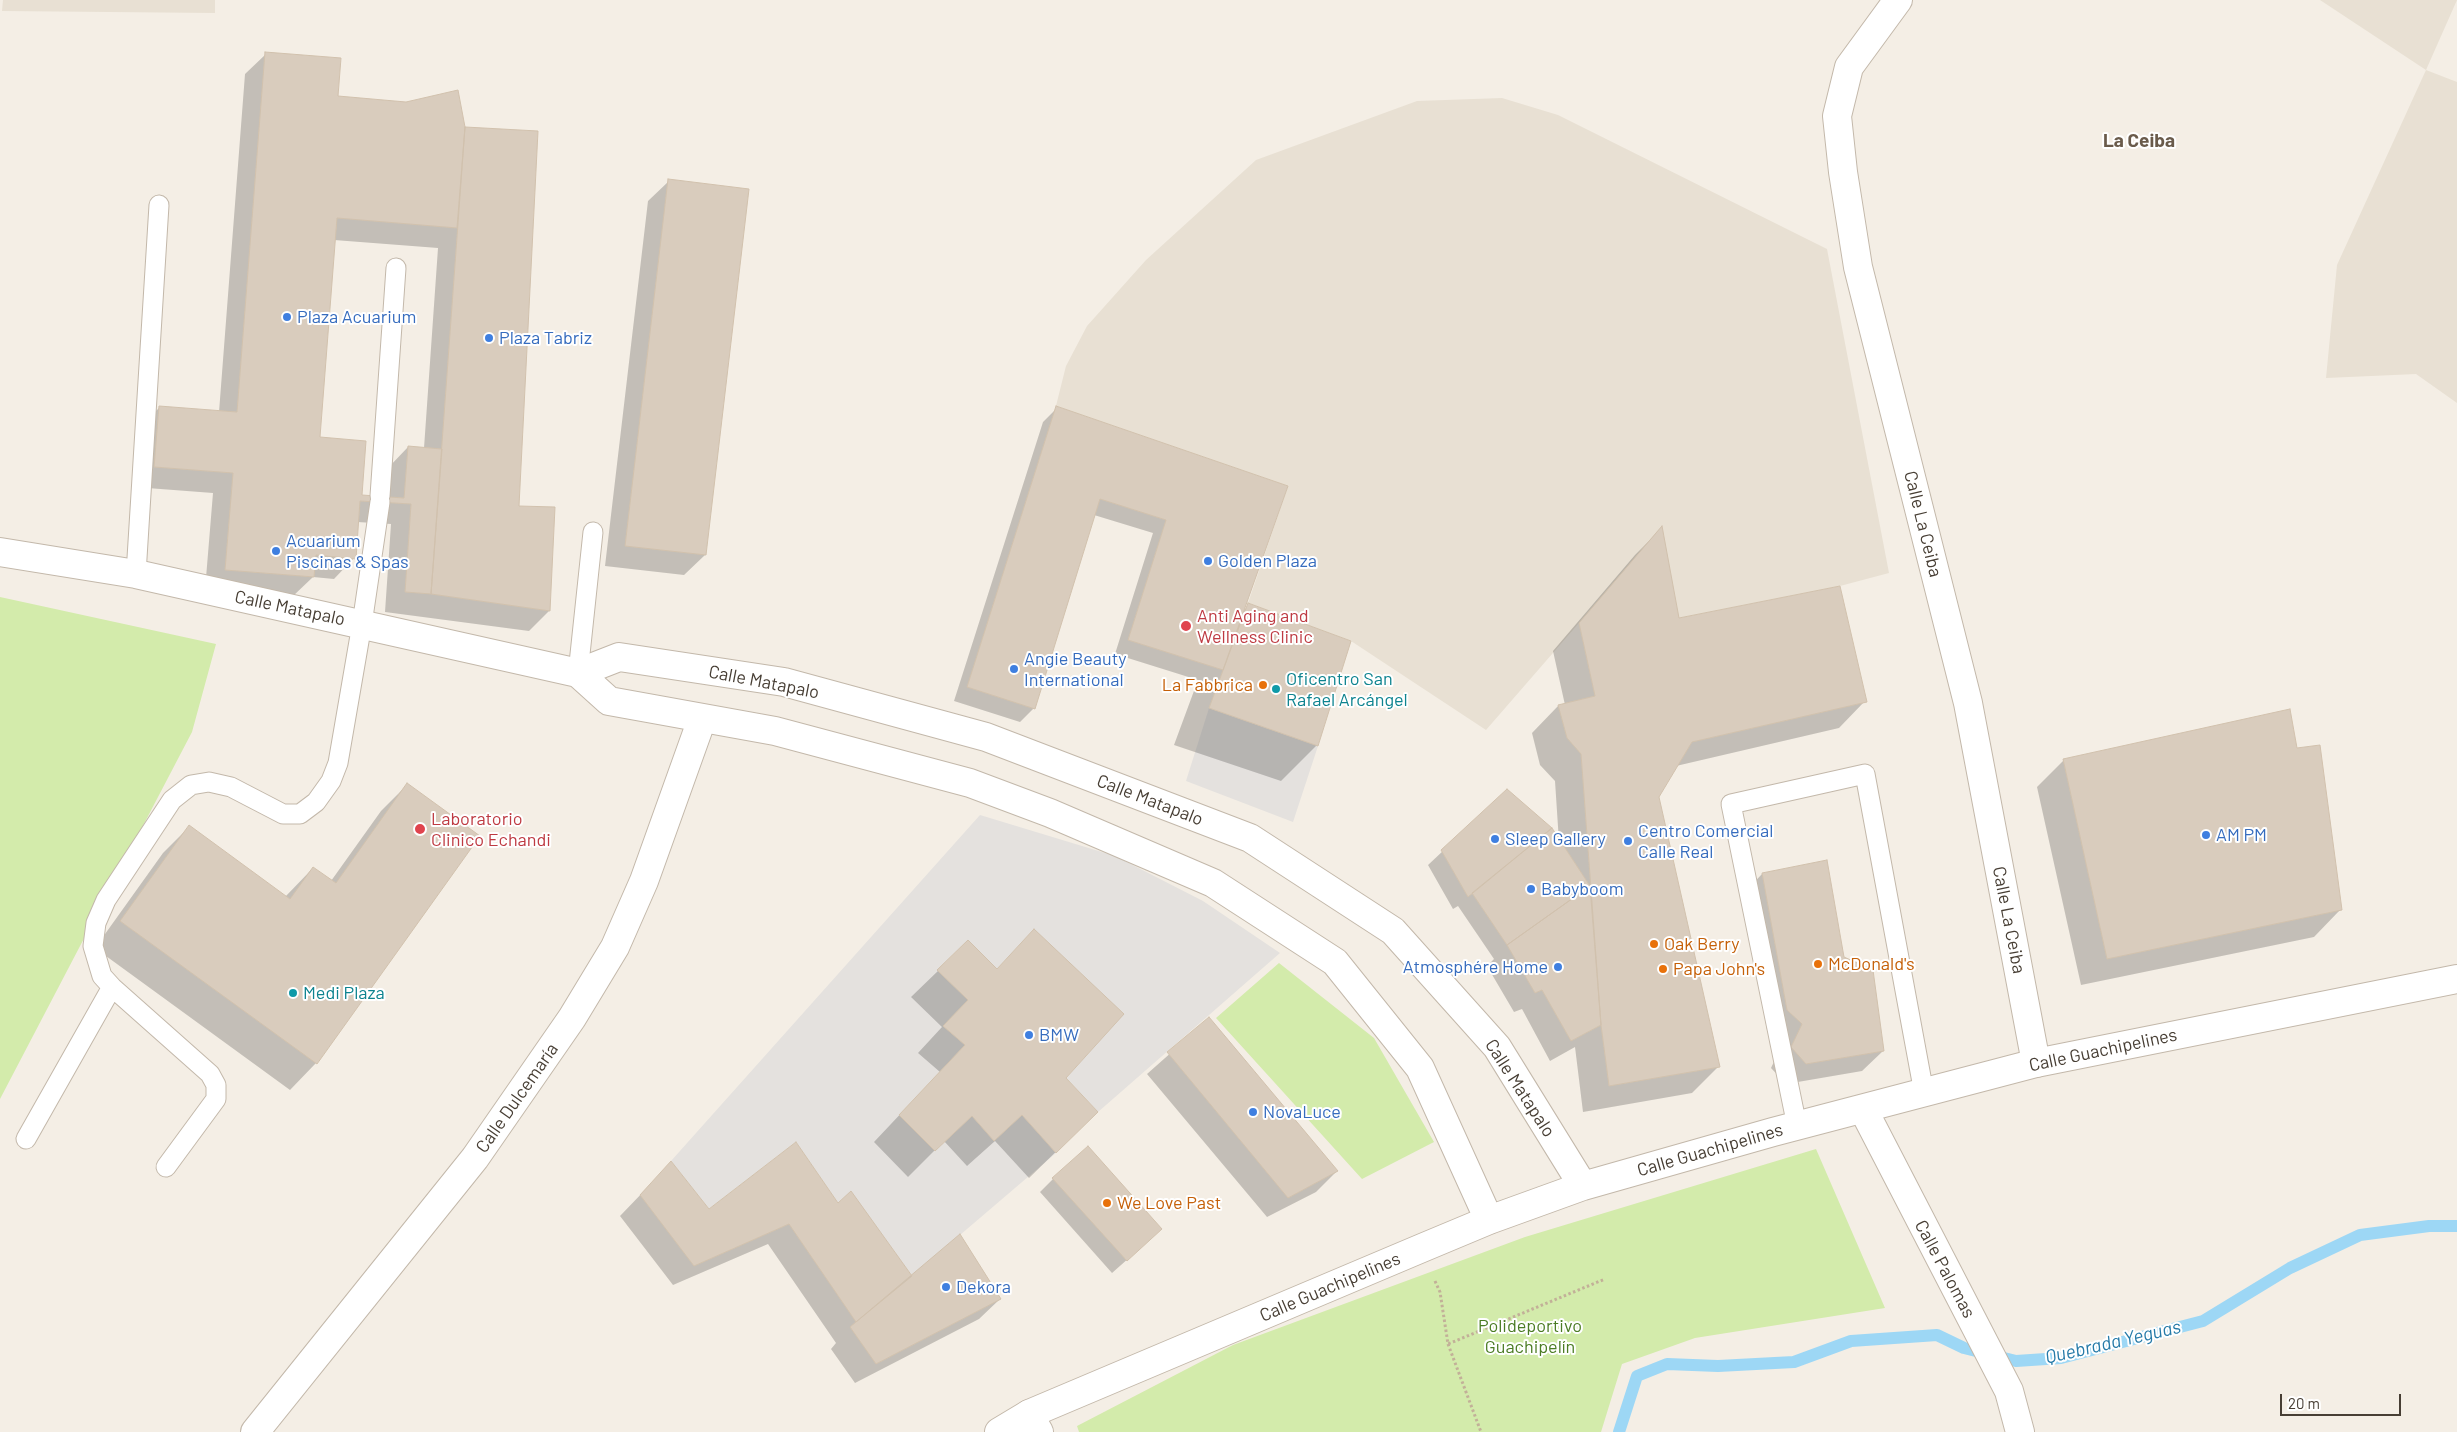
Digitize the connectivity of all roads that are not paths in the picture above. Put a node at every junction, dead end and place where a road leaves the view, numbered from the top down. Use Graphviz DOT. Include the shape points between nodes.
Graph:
graph roads {
  1 [pos="1898,0"];
  2 [pos="159,205"];
  3 [pos="396,268"];
  4 [pos="593,532"];
  5 [pos="0,552"];
  6 [pos="136,574"];
  7 [pos="362,624"];
  8 [pos="578,673"];
  9 [pos="702,718"];
  10 [pos="2457,979"];
  11 [pos="112,987"];
  12 [pos="2036,1063"];
  13 [pos="1924,1092"];
  14 [pos="1863,1109"];
  15 [pos="1797,1126"];
  16 [pos="26,1138"];
  17 [pos="166,1167"];
  18 [pos="1583,1186"];
  19 [pos="1489,1220"];
  20 [pos="1034,1423"];
  21 [pos="255,1432"];
  22 [pos="999,1432"];
  23 [pos="2020,1432"];
  1 -- 12 [label="street, Calle La Ceiba" via="1849,67 1838,116 1843,172 1858,266 1968,703"];
  2 -- 6 [label="lane"];
  3 -- 7 [label="lane" via="380,499"];
  4 -- 8 [label="lane"];
  5 -- 6 [label="street, Calle Matapalo"];
  6 -- 7 [label="street, Calle Matapalo"];
  7 -- 8 [label="street, Calle Matapalo"];
  7 -- 11 [label="lane" via="338,763 331,781 316,802 300,814 283,814 231,787 209,782 191,785 172,800 106,900 96,923 93,946 102,976"];
  8 -- 9 [label="street, Calle Matapalo" via="609,701"];
  8 -- 18 [label="street, Calle Matapalo" via="619,657 784,682 986,737 1250,838 1393,931 1497,1047"];
  9 -- 19 [label="street, Calle Matapalo" via="775,731 970,783 1050,812 1213,883 1335,962 1420,1068"];
  9 -- 21 [label="street, Calle Dulcemaría" via="644,881 615,947 572,1018 475,1158"];
  10 -- 12 [label="street, Calle Guachipelines"];
  11 -- 16 [label="lane"];
  11 -- 17 [label="lane" via="210,1074 216,1085 216,1099"];
  12 -- 13 [label="street, Calle Guachipelines"];
  13 -- 14 [label="street, Calle Guachipelines"];
  13 -- 15 [label="lane" via="1865,774 1731,804"];
  14 -- 15 [label="street, Calle Guachipelines"];
  14 -- 23 [label="street, Calle Palomas" via="2009,1391"];
  15 -- 18 [label="street, Calle Guachipelines"];
  18 -- 19 [label="street, Calle Guachipelines"];
  19 -- 20 [label="street, Calle Guachipelines"];
  20 -- 22 [label="street, Calle Guachipelines"];
}
